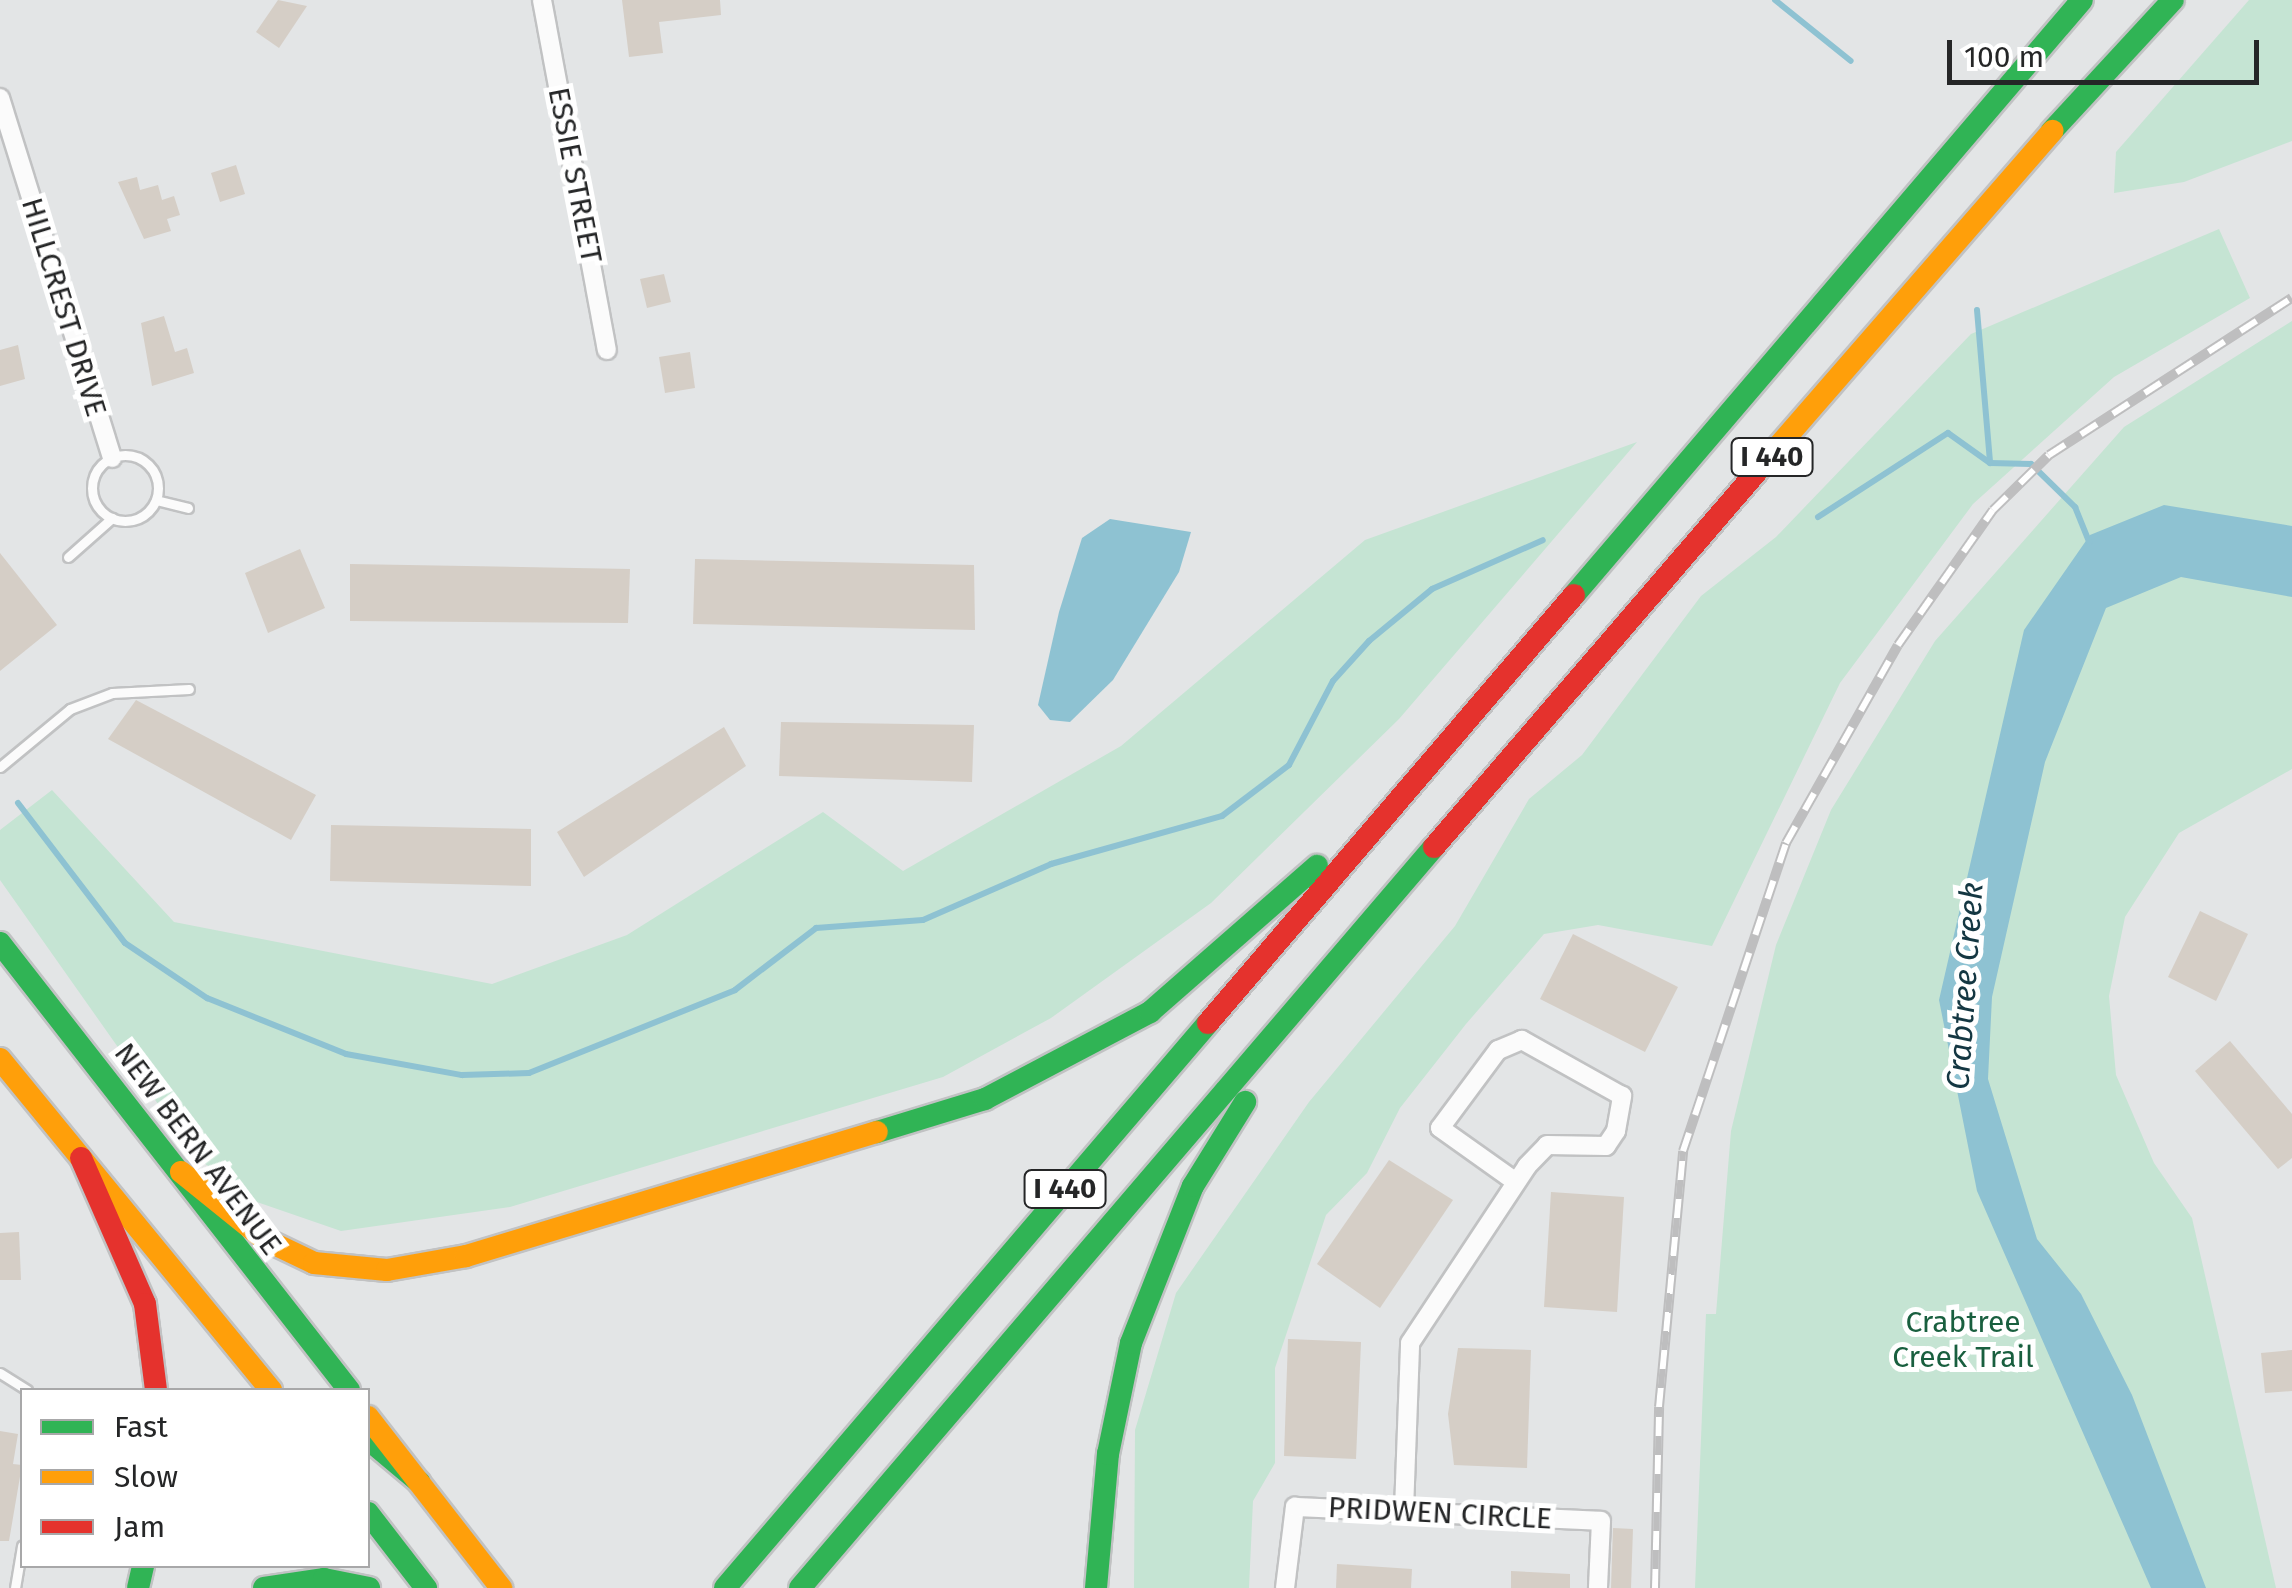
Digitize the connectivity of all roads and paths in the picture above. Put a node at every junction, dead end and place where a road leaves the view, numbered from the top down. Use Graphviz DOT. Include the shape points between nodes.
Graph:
graph roads {
  1 [pos="542,0"];
  2 [pos="2082,0"];
  3 [pos="2173,0"];
  4 [pos="0,98"];
  5 [pos="608,350"];
  6 [pos="112,458"];
  7 [pos="156,500"];
  8 [pos="188,508"];
  9 [pos="112,518"];
  10 [pos="68,557"];
  11 [pos="189,689"];
  12 [pos="0,767"];
  13 [pos="1402,787"];
  14 [pos="1376,918"];
  15 [pos="0,943"];
  16 [pos="0,1059"];
  17 [pos="81,1158"];
  18 [pos="181,1172"];
  19 [pos="1516,1182"];
  20 [pos="0,1373"];
  21 [pos="24,1388"];
  22 [pos="156,1388"];
  23 [pos="269,1388"];
  24 [pos="347,1388"];
  25 [pos="370,1420"];
  26 [pos="370,1441"];
  27 [pos="419,1482"];
  28 [pos="1404,1510"];
  29 [pos="370,1516"];
  30 [pos="20,1558"];
  31 [pos="15,1588"];
  32 [pos="264,1588"];
  33 [pos="368,1588"];
  34 [pos="426,1588"];
  35 [pos="501,1588"];
  36 [pos="724,1588"];
  37 [pos="800,1588"];
  38 [pos="1096,1588"];
  39 [pos="1285,1588"];
  40 [pos="1598,1588"];
  1 -- 5 [label="street, ESSIE STREET"];
  2 -- 13 [label="main road, I 440"];
  3 -- 14 [label="main road, I 440" via="2002,184"];
  4 -- 6 [label="street, HILLCREST DRIVE"];
  6 -- 7 [label="lane" via="144,461 156,479"];
  6 -- 9 [label="lane" via="92,483 96,504"];
  7 -- 8 [label="lane"];
  7 -- 9 [label="lane" via="142,516"];
  9 -- 10 [label="lane"];
  11 -- 12 [label="lane" via="112,693 70,710"];
  13 -- 18 [label="main road" via="1150,1012 1020,1083 889,1133 466,1256 387,1270 289,1255"];
  13 -- 36 [label="main road, I 440"];
  14 -- 37 [label="main road, I 440"];
  14 -- 38 [label="main road" via="1217,1142 1154,1273 1119,1393"];
  15 -- 18 [label="main road, NEW BERN AVENUE"];
  16 -- 17 [label="main road"];
  17 -- 22 [label="main road" via="146,1304"];
  17 -- 23 [label="main road"];
  18 -- 24 [label="main road, NEW BERN AVENUE"];
  19 -- 19 [label="street" via="1548,1145 1606,1146 1622,1096 1522,1040 1498,1050 1440,1128"];
  19 -- 28 [label="street" via="1410,1343"];
  20 -- 21 [label="lane"];
  25 -- 27 [label="main road"];
  26 -- 27 [label="main road"];
  27 -- 35 [label="main road"];
  28 -- 39 [label="street, PRIDWEN CIRCLE" via="1295,1507"];
  28 -- 40 [label="street, PRIDWEN CIRCLE" via="1600,1521"];
  29 -- 34 [label="main road"];
  30 -- 31 [label="lane"];
  32 -- 33 [label="main road" via="324,1579"];
}
